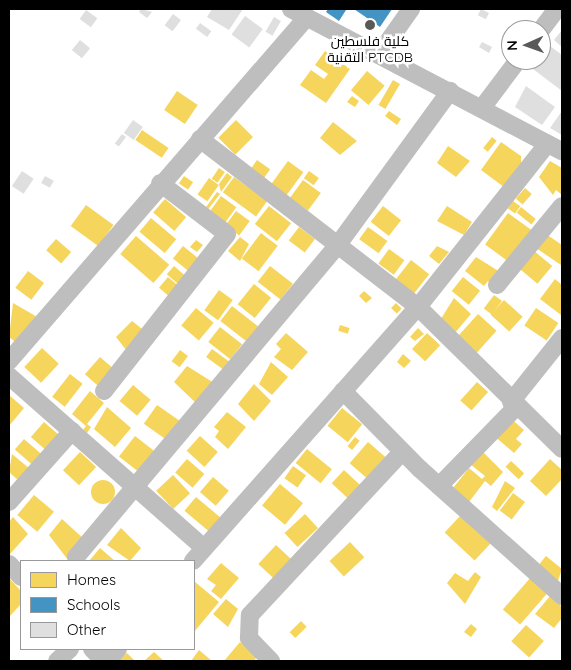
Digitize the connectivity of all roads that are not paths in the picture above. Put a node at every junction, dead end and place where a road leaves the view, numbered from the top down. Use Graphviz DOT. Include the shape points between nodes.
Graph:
graph roads {
  1 [pos="291,9"];
  2 [pos="411,9"];
  3 [pos="557,9"];
  4 [pos="307,17"];
  5 [pos="549,20"];
  6 [pos="380,54"];
  7 [pos="510,70"];
  8 [pos="450,91"];
  9 [pos="482,108"];
  10 [pos="200,139"];
  11 [pos="555,148"];
  12 [pos="160,183"];
  13 [pos="562,206"];
  14 [pos="337,246"];
  15 [pos="497,285"];
  16 [pos="418,307"];
  17 [pos="562,338"];
  18 [pos="9,361"];
  19 [pos="9,376"];
  20 [pos="104,391"];
  21 [pos="343,391"];
  22 [pos="513,405"];
  23 [pos="72,431"];
  24 [pos="562,449"];
  25 [pos="402,452"];
  26 [pos="439,486"];
  27 [pos="137,487"];
  28 [pos="9,502"];
  29 [pos="199,555"];
  30 [pos="76,557"];
  31 [pos="9,564"];
  32 [pos="20,576"];
  33 [pos="562,596"];
  34 [pos="69,650"];
  35 [pos="93,650"];
  36 [pos="117,650"];
  37 [pos="57,661"];
  38 [pos="106,661"];
  39 [pos="271,661"];
  1 -- 4 [label="street"];
  2 -- 6 [label="street"];
  3 -- 5 [label="street"];
  4 -- 6 [label="street"];
  4 -- 10 [label="street"];
  6 -- 8 [label="street"];
  7 -- 9 [label="street"];
  8 -- 9 [label="street"];
  8 -- 14 [label="street"];
  9 -- 11 [label="street"];
  10 -- 12 [label="street"];
  10 -- 14 [label="street"];
  11 -- 16 [label="street"];
  12 -- 18 [label="street"];
  12 -- 20 [label="street" via="227,234"];
  13 -- 15 [label="street"];
  14 -- 16 [label="street"];
  14 -- 27 [label="street"];
  16 -- 21 [label="street"];
  16 -- 22 [label="street"];
  17 -- 22 [label="street"];
  19 -- 23 [label="street"];
  21 -- 25 [label="street"];
  21 -- 29 [label="street"];
  22 -- 24 [label="street"];
  22 -- 26 [label="street"];
  23 -- 27 [label="street"];
  23 -- 28 [label="street"];
  25 -- 26 [label="street"];
  25 -- 39 [label="street" via="250,615 249,638"];
  26 -- 33 [label="street"];
  27 -- 29 [label="street"];
  27 -- 30 [label="street"];
  31 -- 32 [label="street"];
  34 -- 37 [label="street"];
  35 -- 38 [label="street"];
  36 -- 38 [label="street"];
}
